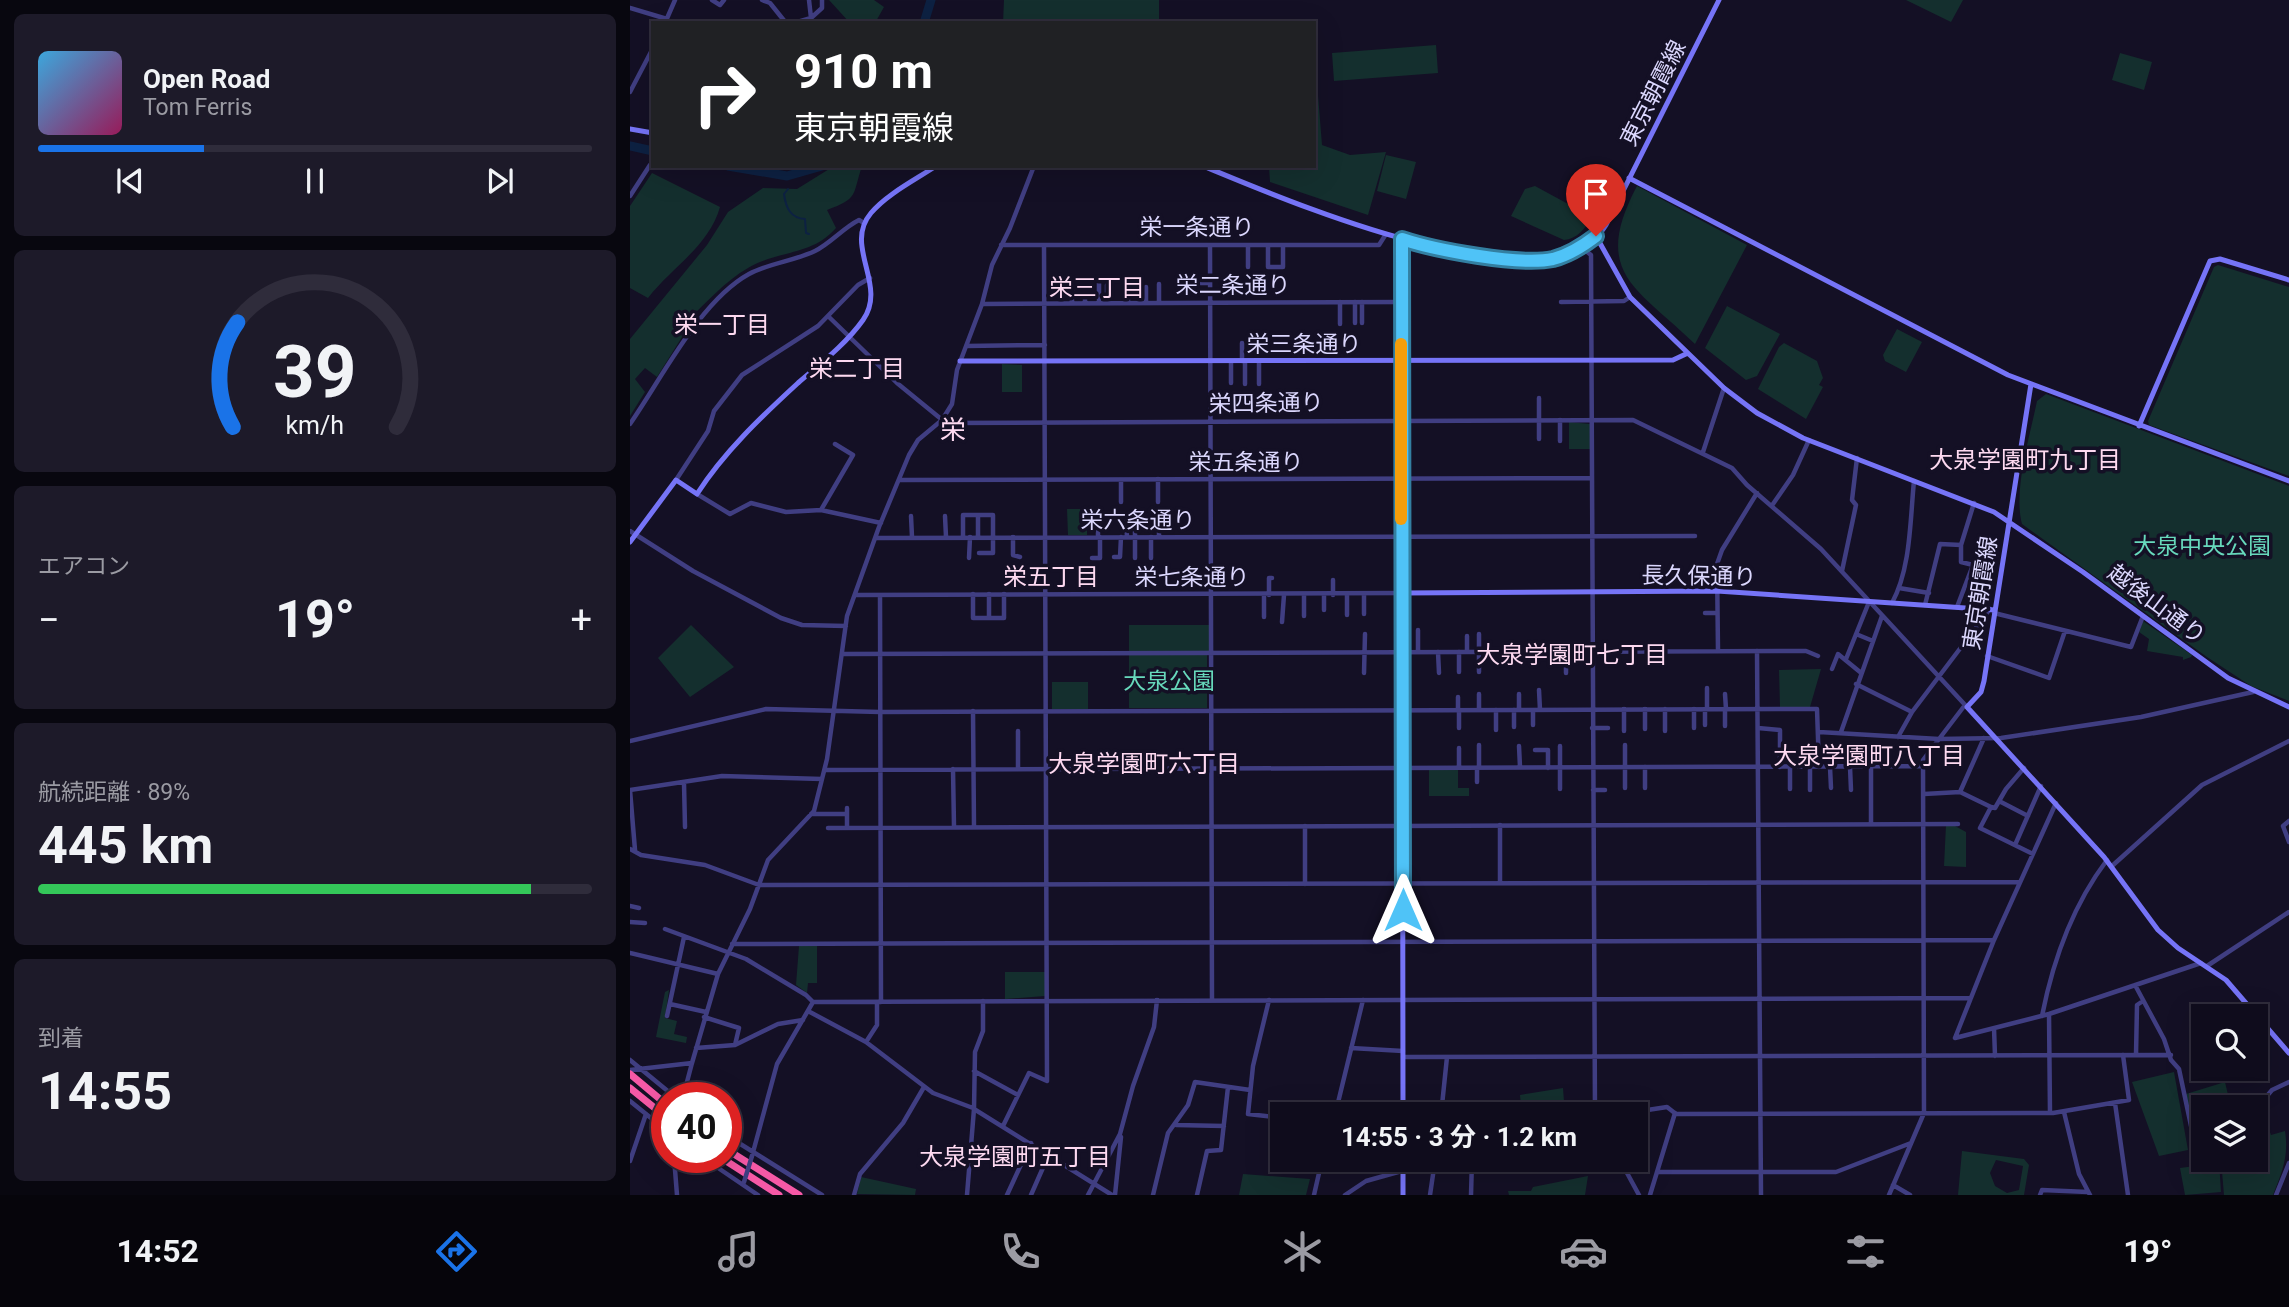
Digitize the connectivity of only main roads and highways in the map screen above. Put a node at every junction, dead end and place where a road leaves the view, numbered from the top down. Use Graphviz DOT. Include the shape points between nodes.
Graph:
graph roads {
  1 [pos="635,1071"];
  2 [pos="630,1088"];
  3 [pos="651,1088"];
  4 [pos="651,1105"];
  5 [pos="742,1159"];
  6 [pos="742,1171"];
  7 [pos="779,1195"];
  8 [pos="799,1195"];
  1 -- 3 [label="highway"];
  2 -- 4 [label="highway"];
  5 -- 8 [label="highway"];
  6 -- 7 [label="highway"];
}
